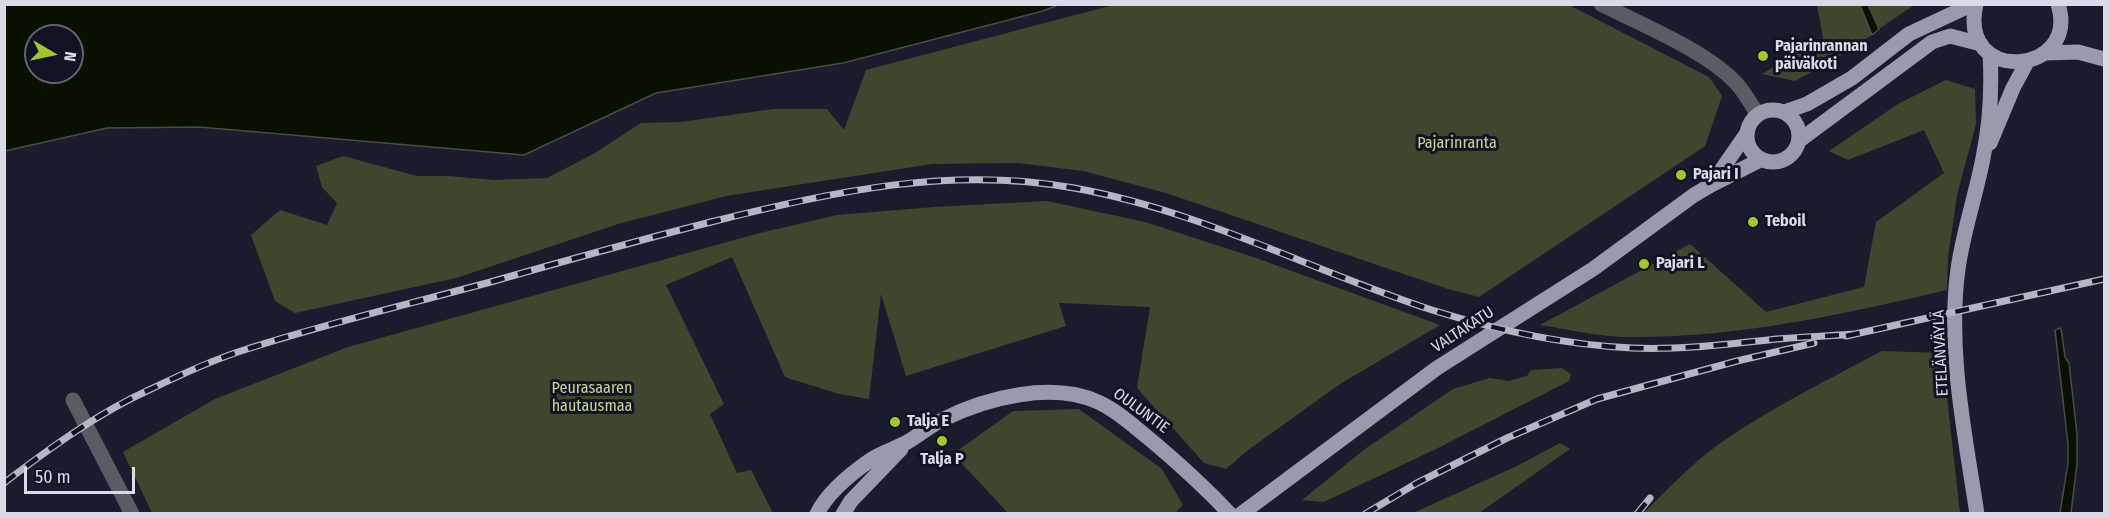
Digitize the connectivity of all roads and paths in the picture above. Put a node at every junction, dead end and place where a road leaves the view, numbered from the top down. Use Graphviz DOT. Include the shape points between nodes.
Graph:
graph roads {
  1 [pos="1601,4"];
  2 [pos="1975,4"];
  3 [pos="2061,7"];
  4 [pos="2060,30"];
  5 [pos="1985,49"];
  6 [pos="2078,52"];
  7 [pos="2045,53"];
  8 [pos="2104,59"];
  9 [pos="2027,62"];
  10 [pos="1784,112"];
  11 [pos="1758,114"];
  12 [pos="1747,133"];
  13 [pos="1800,140"];
  14 [pos="1984,157"];
  15 [pos="1761,160"];
  16 [pos="1711,185"];
  17 [pos="73,400"];
  18 [pos="909,441"];
  19 [pos="132,513"];
  20 [pos="817,513"];
  21 [pos="843,513"];
  22 [pos="1230,513"];
  23 [pos="1241,513"];
  24 [pos="1977,513"];
  1 -- 11 [label="street" via="1700,54 1725,72"];
  2 -- 5 [label="main road, ETELÄNVÄYLÄ" via="1975,31"];
  2 -- 10 [label="main road" via="1910,34 1852,78 1807,104"];
  3 -- 4 [label="main road"];
  4 -- 6 [label="main road"];
  4 -- 7 [label="main road"];
  5 -- 9 [label="main road" via="2002,61"];
  5 -- 13 [label="main road" via="1950,36 1932,42"];
  5 -- 14 [label="main road, ETELÄNVÄYLÄ" via="1992,83"];
  6 -- 7 [label="main road"];
  6 -- 8 [label="main road"];
  7 -- 9 [label="main road"];
  9 -- 14 [label="main road, ETELÄNVÄYLÄ"];
  10 -- 11 [label="main road"];
  10 -- 13 [label="main road" via="1793,119"];
  11 -- 12 [label="main road"];
  12 -- 15 [label="main road" via="1750,148"];
  12 -- 16 [label="main road, VALTAKATU"];
  13 -- 15 [label="main road" via="1784,160"];
  14 -- 24 [label="main road, ETELÄNVÄYLÄ" via="1958,268 1954,321"];
  15 -- 16 [label="main road, VALTAKATU"];
  16 -- 23 [label="main road, VALTAKATU" via="1593,268 1437,368"];
  17 -- 19 [label="street"];
  18 -- 20 [label="main road, OULUNTIE" via="873,459"];
  18 -- 21 [label="main road, OULUNTIE"];
  18 -- 22 [label="main road, OULUNTIE" via="943,420 982,404 1044,391 1073,394 1119,414 1188,470"];
}
